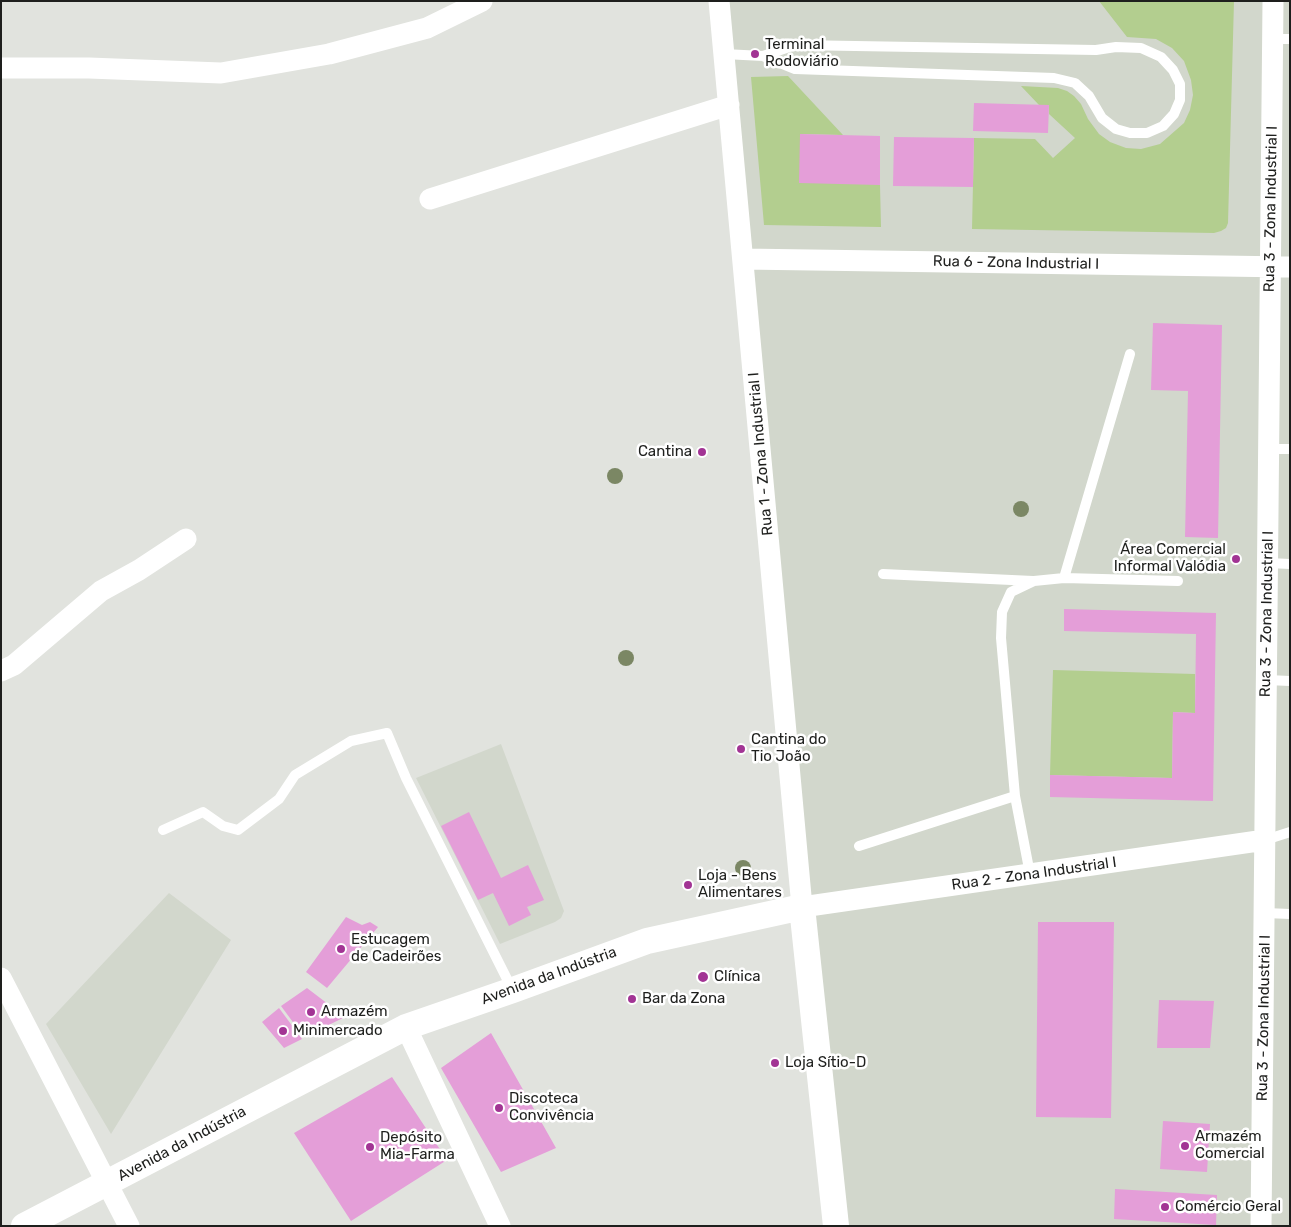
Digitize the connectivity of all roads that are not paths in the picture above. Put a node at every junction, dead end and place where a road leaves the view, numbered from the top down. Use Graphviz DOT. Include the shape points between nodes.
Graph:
graph roads {
  1 [pos="482,1"];
  2 [pos="719,1"];
  3 [pos="1273,1"];
  4 [pos="1281,39"];
  5 [pos="724,54"];
  6 [pos="763,56"];
  7 [pos="1,68"];
  8 [pos="729,105"];
  9 [pos="430,199"];
  10 [pos="743,259"];
  11 [pos="1280,267"];
  12 [pos="1130,354"];
  13 [pos="1269,449"];
  14 [pos="1290,449"];
  15 [pos="186,539"];
  16 [pos="1268,563"];
  17 [pos="1290,564"];
  18 [pos="883,574"];
  19 [pos="1064,578"];
  20 [pos="1034,581"];
  21 [pos="1178,581"];
  22 [pos="1,671"];
  23 [pos="1267,680"];
  24 [pos="1290,681"];
  25 [pos="1015,796"];
  26 [pos="163,830"];
  27 [pos="1290,832"];
  28 [pos="1265,840"];
  29 [pos="859,846"];
  30 [pos="1030,874"];
  31 [pos="802,907"];
  32 [pos="1265,913"];
  33 [pos="1290,914"];
  34 [pos="1,978"];
  35 [pos="513,990"];
  36 [pos="406,1027"];
  37 [pos="108,1184"];
  38 [pos="24,1226"];
  39 [pos="129,1226"];
  40 [pos="500,1226"];
  41 [pos="836,1226"];
  42 [pos="1261,1226"];
  1 -- 7 [label="street" via="427,28 329,54 221,73"];
  2 -- 5 [label="street, Rua 1 - Zona Industrial I"];
  3 -- 4 [label="street, Rua 3 - Zona Industrial I"];
  4 -- 11 [label="street, Rua 3 - Zona Industrial I"];
  5 -- 6 [label="lane"];
  5 -- 8 [label="street, Rua 1 - Zona Industrial I"];
  6 -- 6 [label="lane" via="795,69 1054,78 1075,83 1102,118 1130,133 1147,133 1163,126 1174,114 1180,100 1180,84 1173,70 1161,57 1141,48 795,45"];
  8 -- 9 [label="street"];
  8 -- 10 [label="street, Rua 1 - Zona Industrial I"];
  10 -- 11 [label="street, Rua 6 - Zona Industrial I"];
  10 -- 31 [label="street, Rua 1 - Zona Industrial I"];
  11 -- 13 [label="street, Rua 3 - Zona Industrial I"];
  12 -- 19 [label="lane"];
  13 -- 14 [label="lane"];
  13 -- 16 [label="street, Rua 3 - Zona Industrial I"];
  15 -- 22 [label="street" via="101,590 22,659"];
  16 -- 17 [label="lane"];
  16 -- 23 [label="street, Rua 3 - Zona Industrial I"];
  18 -- 20 [label="lane"];
  19 -- 20 [label="lane"];
  19 -- 21 [label="lane"];
  20 -- 25 [label="lane" via="1011,592 1002,612 1001,638"];
  23 -- 24 [label="lane"];
  23 -- 28 [label="street, Rua 3 - Zona Industrial I"];
  25 -- 29 [label="lane"];
  25 -- 30 [label="lane"];
  26 -- 35 [label="lane" via="203,812 223,826 238,830 279,799 295,775 351,741 387,733 406,778"];
  27 -- 28 [label="lane"];
  28 -- 30 [label="street, Rua 2 - Zona Industrial I"];
  28 -- 32 [label="street, Rua 3 - Zona Industrial I"];
  30 -- 31 [label="street, Rua 2 - Zona Industrial I"];
  31 -- 35 [label="street, Avenida da Indústria" via="647,941"];
  31 -- 41 [label="street"];
  32 -- 33 [label="lane"];
  32 -- 42 [label="street, Rua 3 - Zona Industrial I"];
  34 -- 37 [label="street"];
  35 -- 36 [label="street, Avenida da Indústria"];
  36 -- 37 [label="street, Avenida da Indústria"];
  36 -- 40 [label="street"];
  37 -- 38 [label="street, Avenida da Indústria"];
  37 -- 39 [label="street"];
}
